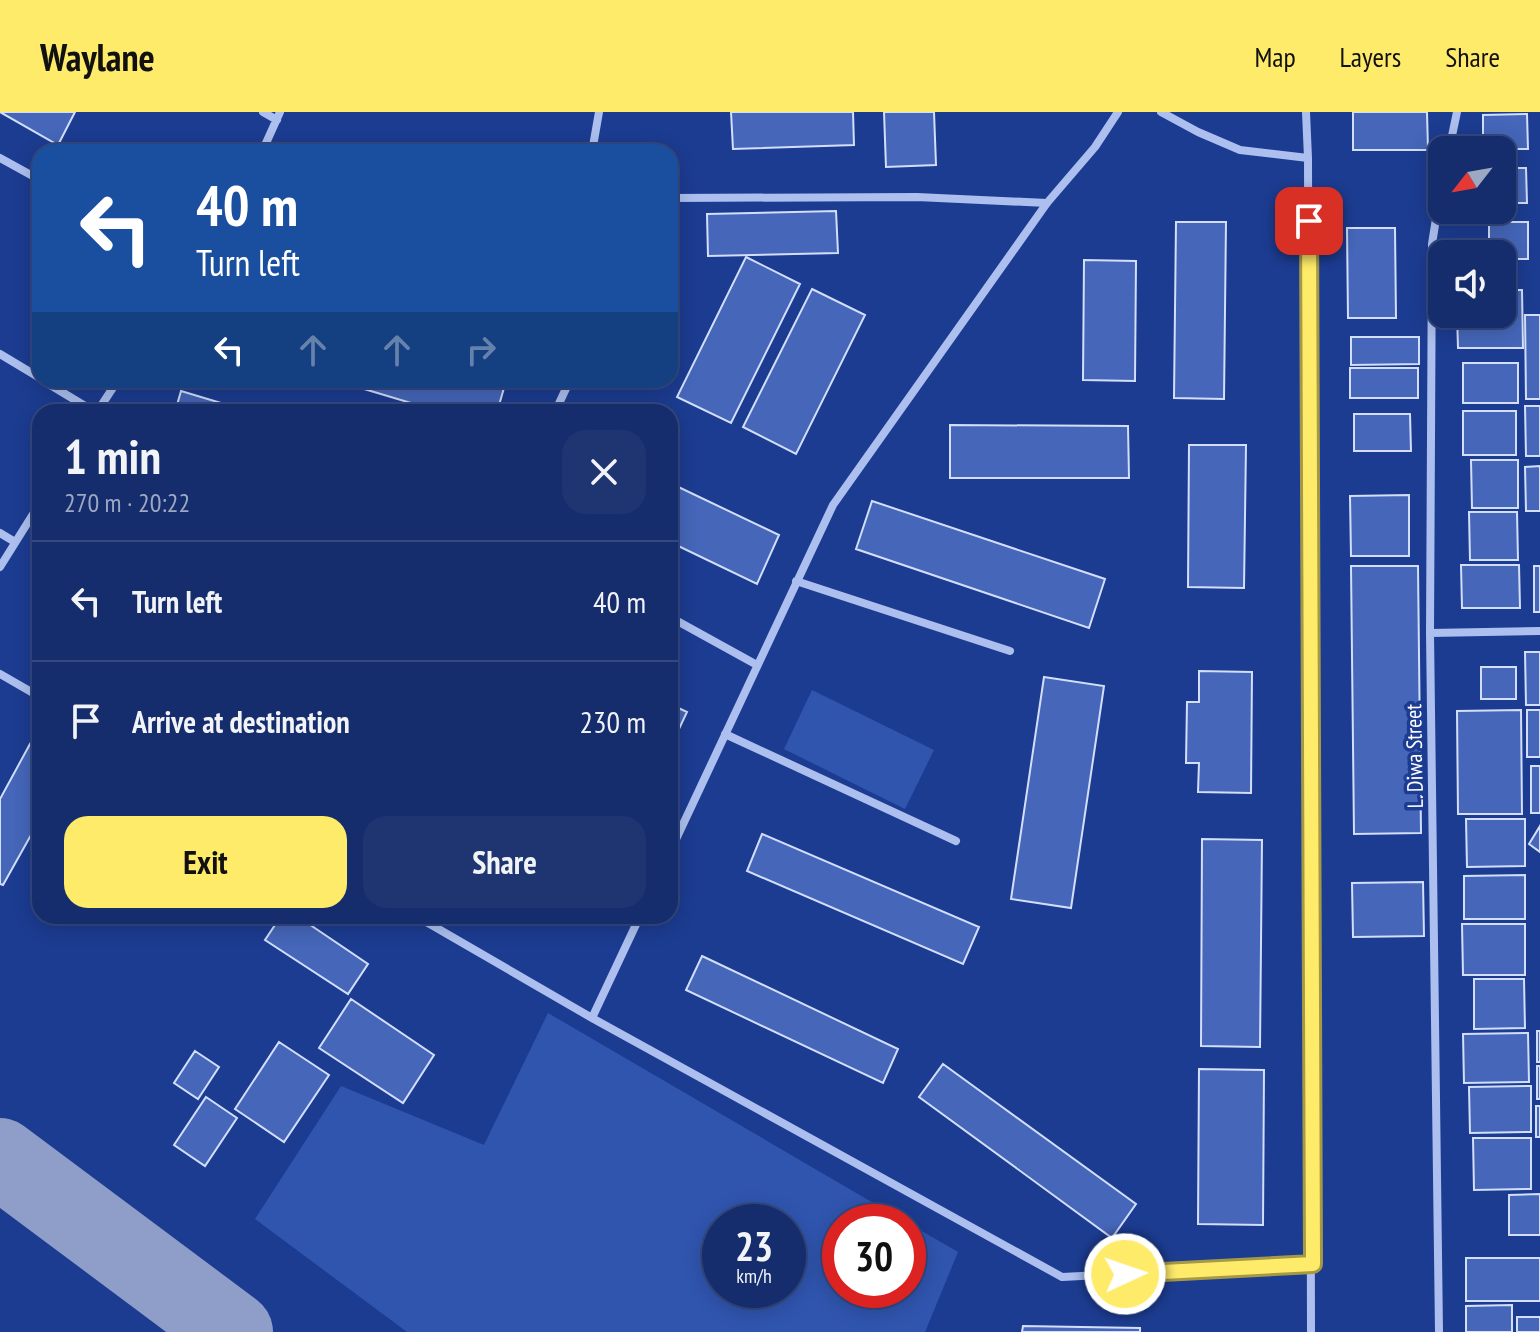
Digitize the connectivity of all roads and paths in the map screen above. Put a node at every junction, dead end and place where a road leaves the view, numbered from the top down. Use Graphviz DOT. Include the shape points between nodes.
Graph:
graph roads {
  1 [pos="263,112"];
  2 [pos="599,112"];
  3 [pos="1118,112"];
  4 [pos="1161,112"];
  5 [pos="1306,112"];
  6 [pos="1457,112"];
  7 [pos="278,116"];
  8 [pos="1452,136"];
  9 [pos="266,144"];
  10 [pos="593,144"];
  11 [pos="0,158"];
  12 [pos="1308,158"];
  13 [pos="32,176"];
  14 [pos="678,198"];
  15 [pos="1047,203"];
  16 [pos="1435,224"];
  17 [pos="0,354"];
  18 [pos="32,374"];
  19 [pos="56,388"];
  20 [pos="83,404"];
  21 [pos="32,515"];
  22 [pos="0,533"];
  23 [pos="15,542"];
  24 [pos="0,567"];
  25 [pos="796,581"];
  26 [pos="678,621"];
  27 [pos="1540,631"];
  28 [pos="1430,633"];
  29 [pos="1010,651"];
  30 [pos="757,665"];
  31 [pos="0,674"];
  32 [pos="32,692"];
  33 [pos="725,734"];
  34 [pos="678,835"];
  35 [pos="956,841"];
  36 [pos="430,924"];
  37 [pos="636,924"];
  38 [pos="592,1018"];
  39 [pos="1313,1264"];
  40 [pos="1311,1332"];
  41 [pos="1439,1332"];
  1 -- 7 [label="street"];
  2 -- 10 [label="street"];
  3 -- 15 [label="street"];
  4 -- 12 [label="street" via="1240,150"];
  5 -- 12 [label="street"];
  6 -- 8 [label="street"];
  7 -- 9 [label="street"];
  11 -- 13 [label="street"];
  12 -- 39 [label="street"];
  14 -- 15 [label="street" via="917,197"];
  15 -- 25 [label="street" via="833,505"];
  16 -- 28 [label="street, L. Diwa Street"];
  17 -- 18 [label="street"];
  19 -- 20 [label="street"];
  21 -- 23 [label="street"];
  22 -- 23 [label="street"];
  23 -- 24 [label="street"];
  25 -- 29 [label="street"];
  25 -- 30 [label="street"];
  26 -- 30 [label="street"];
  27 -- 28 [label="street"];
  28 -- 41 [label="street, L. Diwa Street"];
  30 -- 33 [label="street"];
  31 -- 32 [label="street"];
  33 -- 34 [label="street"];
  33 -- 35 [label="street"];
  36 -- 38 [label="street"];
  37 -- 38 [label="street"];
  38 -- 39 [label="street" via="1062,1277"];
  39 -- 40 [label="street"];
}
